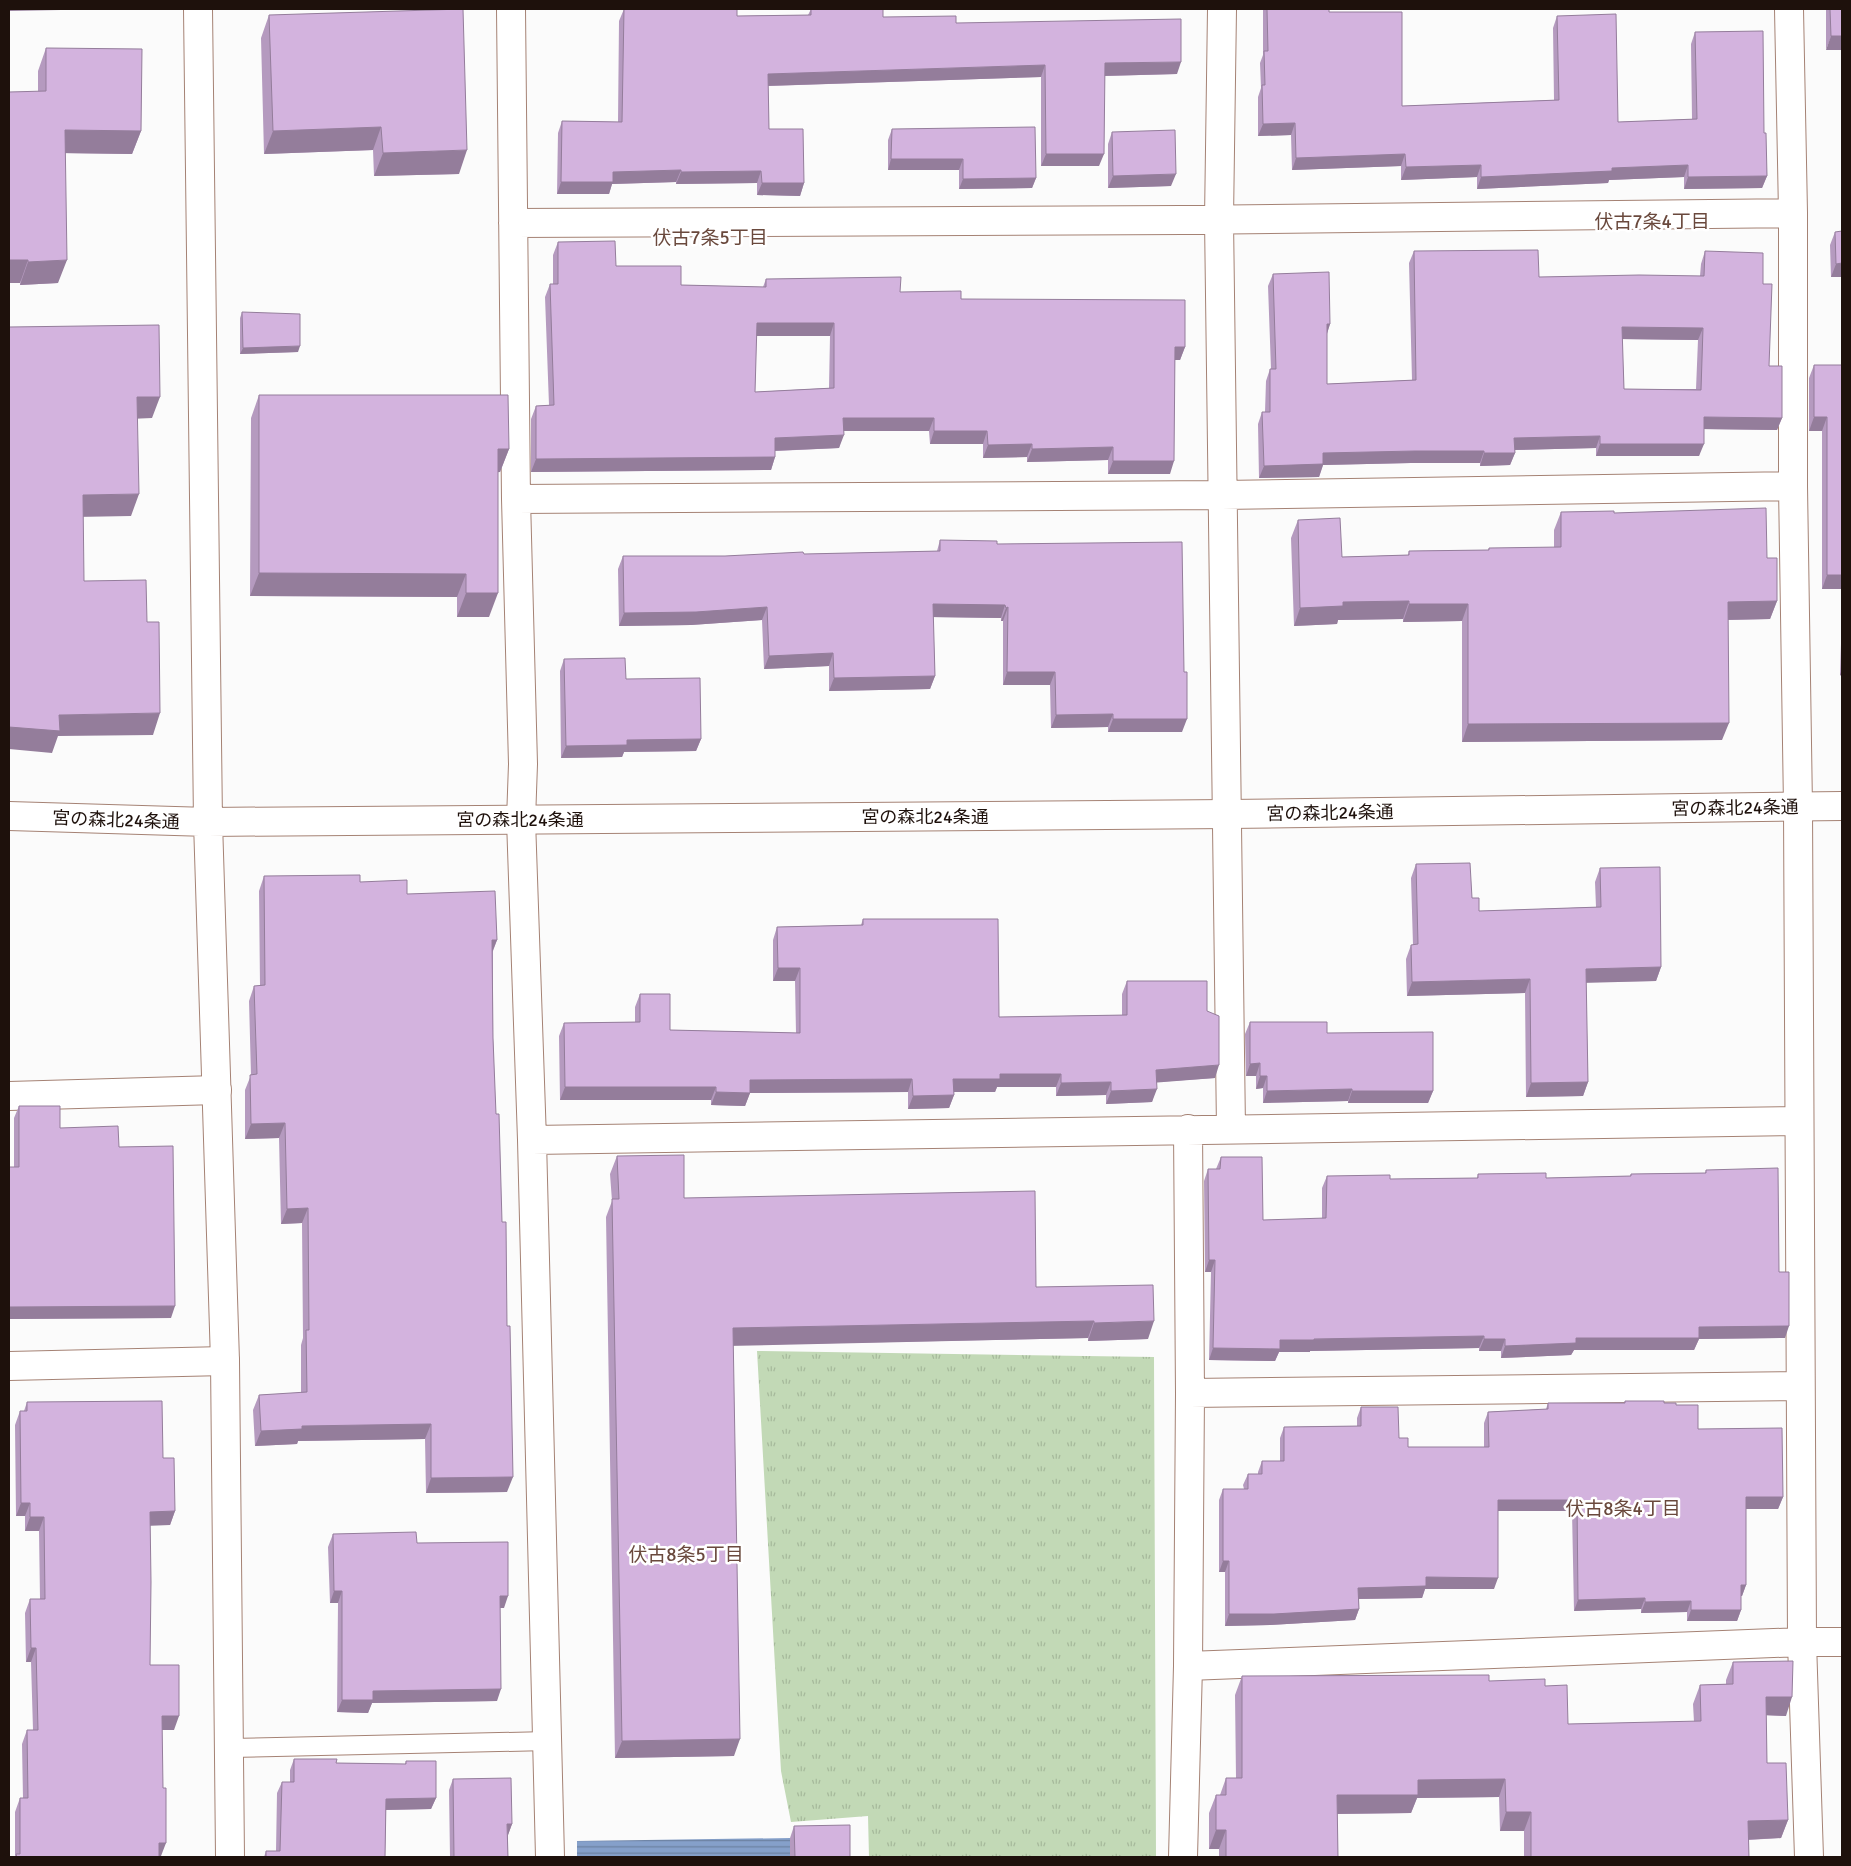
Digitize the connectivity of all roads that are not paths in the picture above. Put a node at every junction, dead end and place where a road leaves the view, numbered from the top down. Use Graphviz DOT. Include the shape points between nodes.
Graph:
graph roads {
  1 [pos="198,9"];
  2 [pos="511,9"];
  3 [pos="1222,9"];
  4 [pos="1789,9"];
  5 [pos="1793,213"];
  6 [pos="1220,219"];
  7 [pos="513,223"];
  8 [pos="1792,486"];
  9 [pos="1222,495"];
  10 [pos="516,498"];
  11 [pos="1842,806"];
  12 [pos="1798,807"];
  13 [pos="1228,814"];
  14 [pos="9,816"];
  15 [pos="521,820"];
  16 [pos="208,822"];
  17 [pos="217,1090"];
  18 [pos="9,1096"];
  19 [pos="1799,1121"];
  20 [pos="1231,1129"];
  21 [pos="1188,1130"];
  22 [pos="532,1140"];
  23 [pos="225,1361"];
  24 [pos="9,1366"];
  25 [pos="1799,1386"];
  26 [pos="1190,1393"];
  27 [pos="1802,1642"];
  28 [pos="1842,1642"];
  29 [pos="1188,1666"];
  30 [pos="548,1741"];
  31 [pos="229,1748"];
  32 [pos="230,1857"];
  33 [pos="550,1857"];
  34 [pos="1183,1857"];
  35 [pos="1809,1857"];
  1 -- 16 [label="street"];
  2 -- 7 [label="street"];
  3 -- 6 [label="street"];
  4 -- 5 [label="street"];
  5 -- 6 [label="street"];
  5 -- 8 [label="street"];
  6 -- 7 [label="street"];
  6 -- 9 [label="street"];
  7 -- 10 [label="street"];
  8 -- 9 [label="street"];
  8 -- 12 [label="street"];
  9 -- 10 [label="street"];
  9 -- 13 [label="street"];
  10 -- 15 [label="street" via="523,764"];
  11 -- 12 [label="street, 宮の森北24条通"];
  12 -- 13 [label="street, 宮の森北24条通"];
  12 -- 19 [label="street"];
  13 -- 15 [label="street, 宮の森北24条通"];
  13 -- 20 [label="street"];
  14 -- 16 [label="street, 宮の森北24条通"];
  15 -- 16 [label="street, 宮の森北24条通"];
  15 -- 22 [label="street"];
  16 -- 17 [label="street"];
  17 -- 18 [label="street"];
  17 -- 23 [label="street"];
  19 -- 20 [label="street"];
  19 -- 25 [label="street"];
  20 -- 21 [label="street"];
  21 -- 22 [label="street"];
  21 -- 26 [label="street"];
  22 -- 30 [label="street"];
  23 -- 24 [label="street"];
  23 -- 31 [label="street"];
  25 -- 26 [label="street"];
  25 -- 27 [label="street"];
  26 -- 29 [label="street"];
  27 -- 28 [label="street"];
  27 -- 29 [label="street"];
  27 -- 35 [label="street"];
  29 -- 34 [label="street"];
  30 -- 31 [label="lane"];
  30 -- 33 [label="street"];
  31 -- 32 [label="street"];
}
